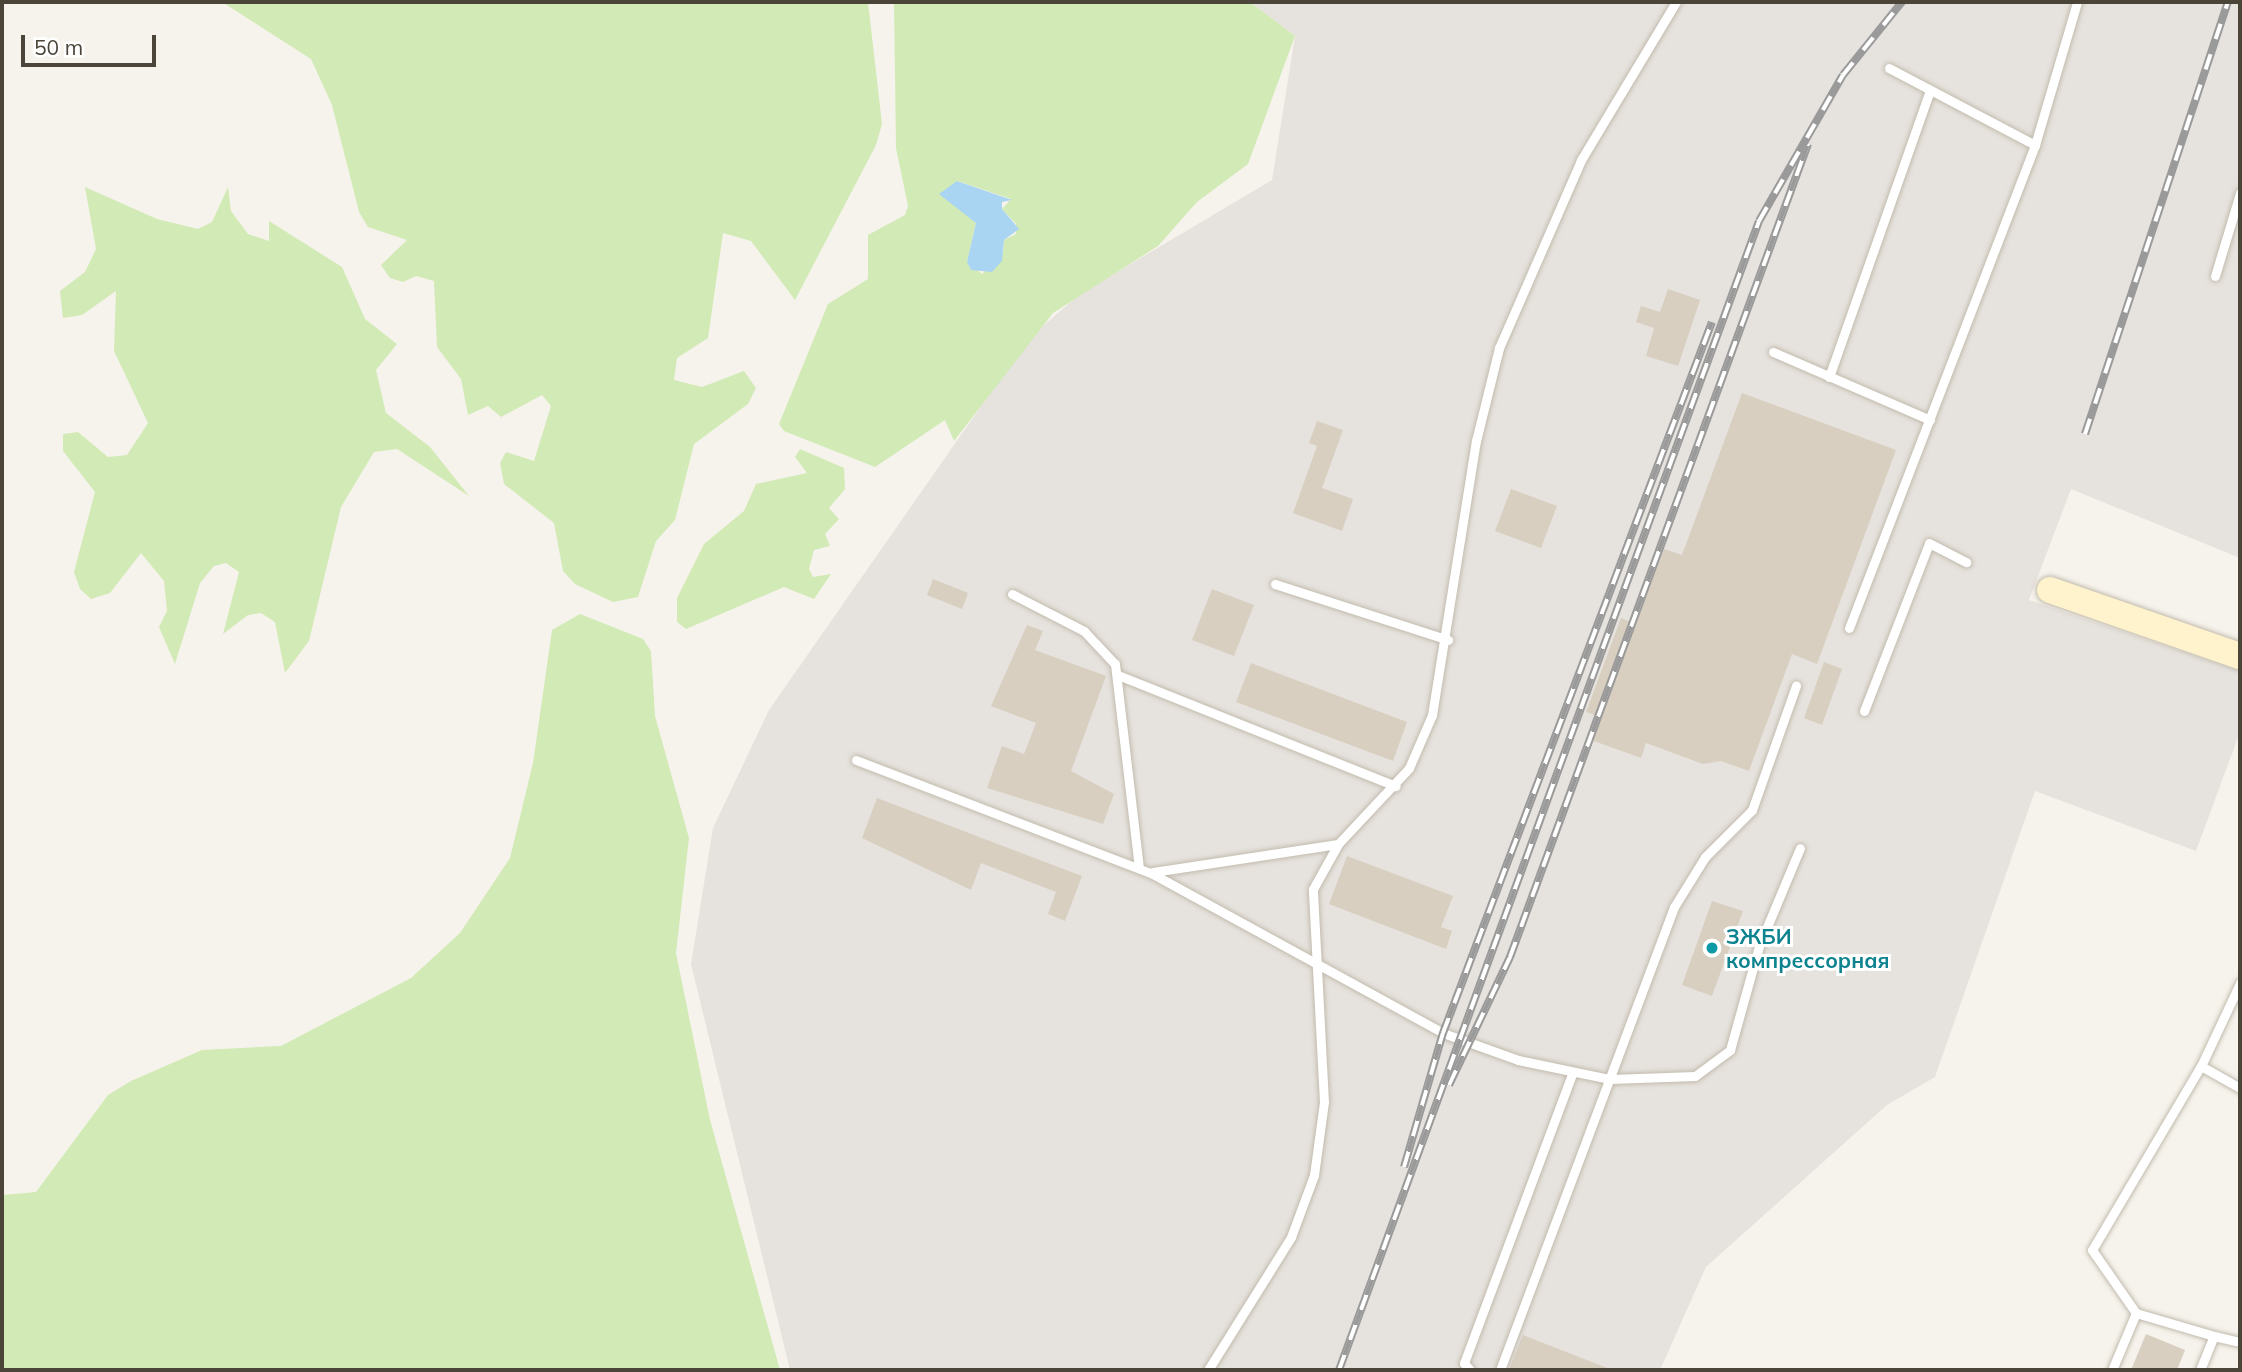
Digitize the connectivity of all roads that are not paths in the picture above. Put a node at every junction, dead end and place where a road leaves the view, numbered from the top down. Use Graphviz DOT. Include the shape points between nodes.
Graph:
graph roads {
  1 [pos="1676,2"];
  2 [pos="2077,2"];
  3 [pos="1889,68"];
  4 [pos="1930,90"];
  5 [pos="2035,145"];
  6 [pos="2240,193"];
  7 [pos="2215,276"];
  8 [pos="1773,352"];
  9 [pos="1829,377"];
  10 [pos="1930,420"];
  11 [pos="1966,562"];
  12 [pos="1276,584"];
  13 [pos="2050,590"];
  14 [pos="1012,594"];
  15 [pos="1849,628"];
  16 [pos="1448,640"];
  17 [pos="2240,656"];
  18 [pos="1118,675"];
  19 [pos="1796,686"];
  20 [pos="1864,711"];
  21 [pos="856,760"];
  22 [pos="1396,786"];
  23 [pos="1338,844"];
  24 [pos="1800,848"];
  25 [pos="1139,868"];
  26 [pos="1151,873"];
  27 [pos="1314,961"];
  28 [pos="2240,983"];
  29 [pos="2201,1066"];
  30 [pos="1573,1072"];
  31 [pos="1610,1079"];
  32 [pos="2240,1088"];
  33 [pos="2136,1312"];
  34 [pos="2214,1336"];
  35 [pos="2240,1342"];
  36 [pos="1208,1370"];
  37 [pos="1470,1370"];
  38 [pos="1500,1370"];
  39 [pos="2112,1370"];
  40 [pos="2200,1370"];
  1 -- 16 [label="lane" via="1581,160 1499,348 1476,441"];
  2 -- 5 [label="lane"];
  3 -- 4 [label="lane"];
  4 -- 5 [label="lane"];
  4 -- 9 [label="lane"];
  5 -- 10 [label="lane" via="1937,388"];
  6 -- 7 [label="lane"];
  8 -- 9 [label="lane"];
  9 -- 10 [label="lane"];
  10 -- 15 [label="lane"];
  11 -- 20 [label="lane" via="1929,543"];
  12 -- 16 [label="lane"];
  13 -- 17 [label="street"];
  14 -- 18 [label="lane" via="1090,636"];
  16 -- 22 [label="lane" via="1432,715"];
  18 -- 22 [label="lane"];
  18 -- 25 [label="lane"];
  19 -- 31 [label="lane" via="1752,810 1705,857 1674,907"];
  21 -- 25 [label="lane"];
  22 -- 23 [label="lane"];
  23 -- 26 [label="lane"];
  23 -- 27 [label="lane" via="1313,889"];
  24 -- 31 [label="lane" via="1759,946 1748,1004 1730,1050 1695,1076"];
  25 -- 26 [label="lane"];
  26 -- 27 [label="lane"];
  27 -- 30 [label="lane" via="1443,1033"];
  27 -- 36 [label="lane" via="1324,1102 1314,1175 1291,1237"];
  28 -- 29 [label="lane"];
  29 -- 32 [label="lane"];
  29 -- 33 [label="lane" via="2092,1250"];
  30 -- 31 [label="lane"];
  30 -- 37 [label="lane" via="1464,1363"];
  31 -- 38 [label="lane"];
  33 -- 34 [label="lane"];
  33 -- 39 [label="lane"];
  34 -- 35 [label="lane"];
  34 -- 40 [label="lane"];
}
